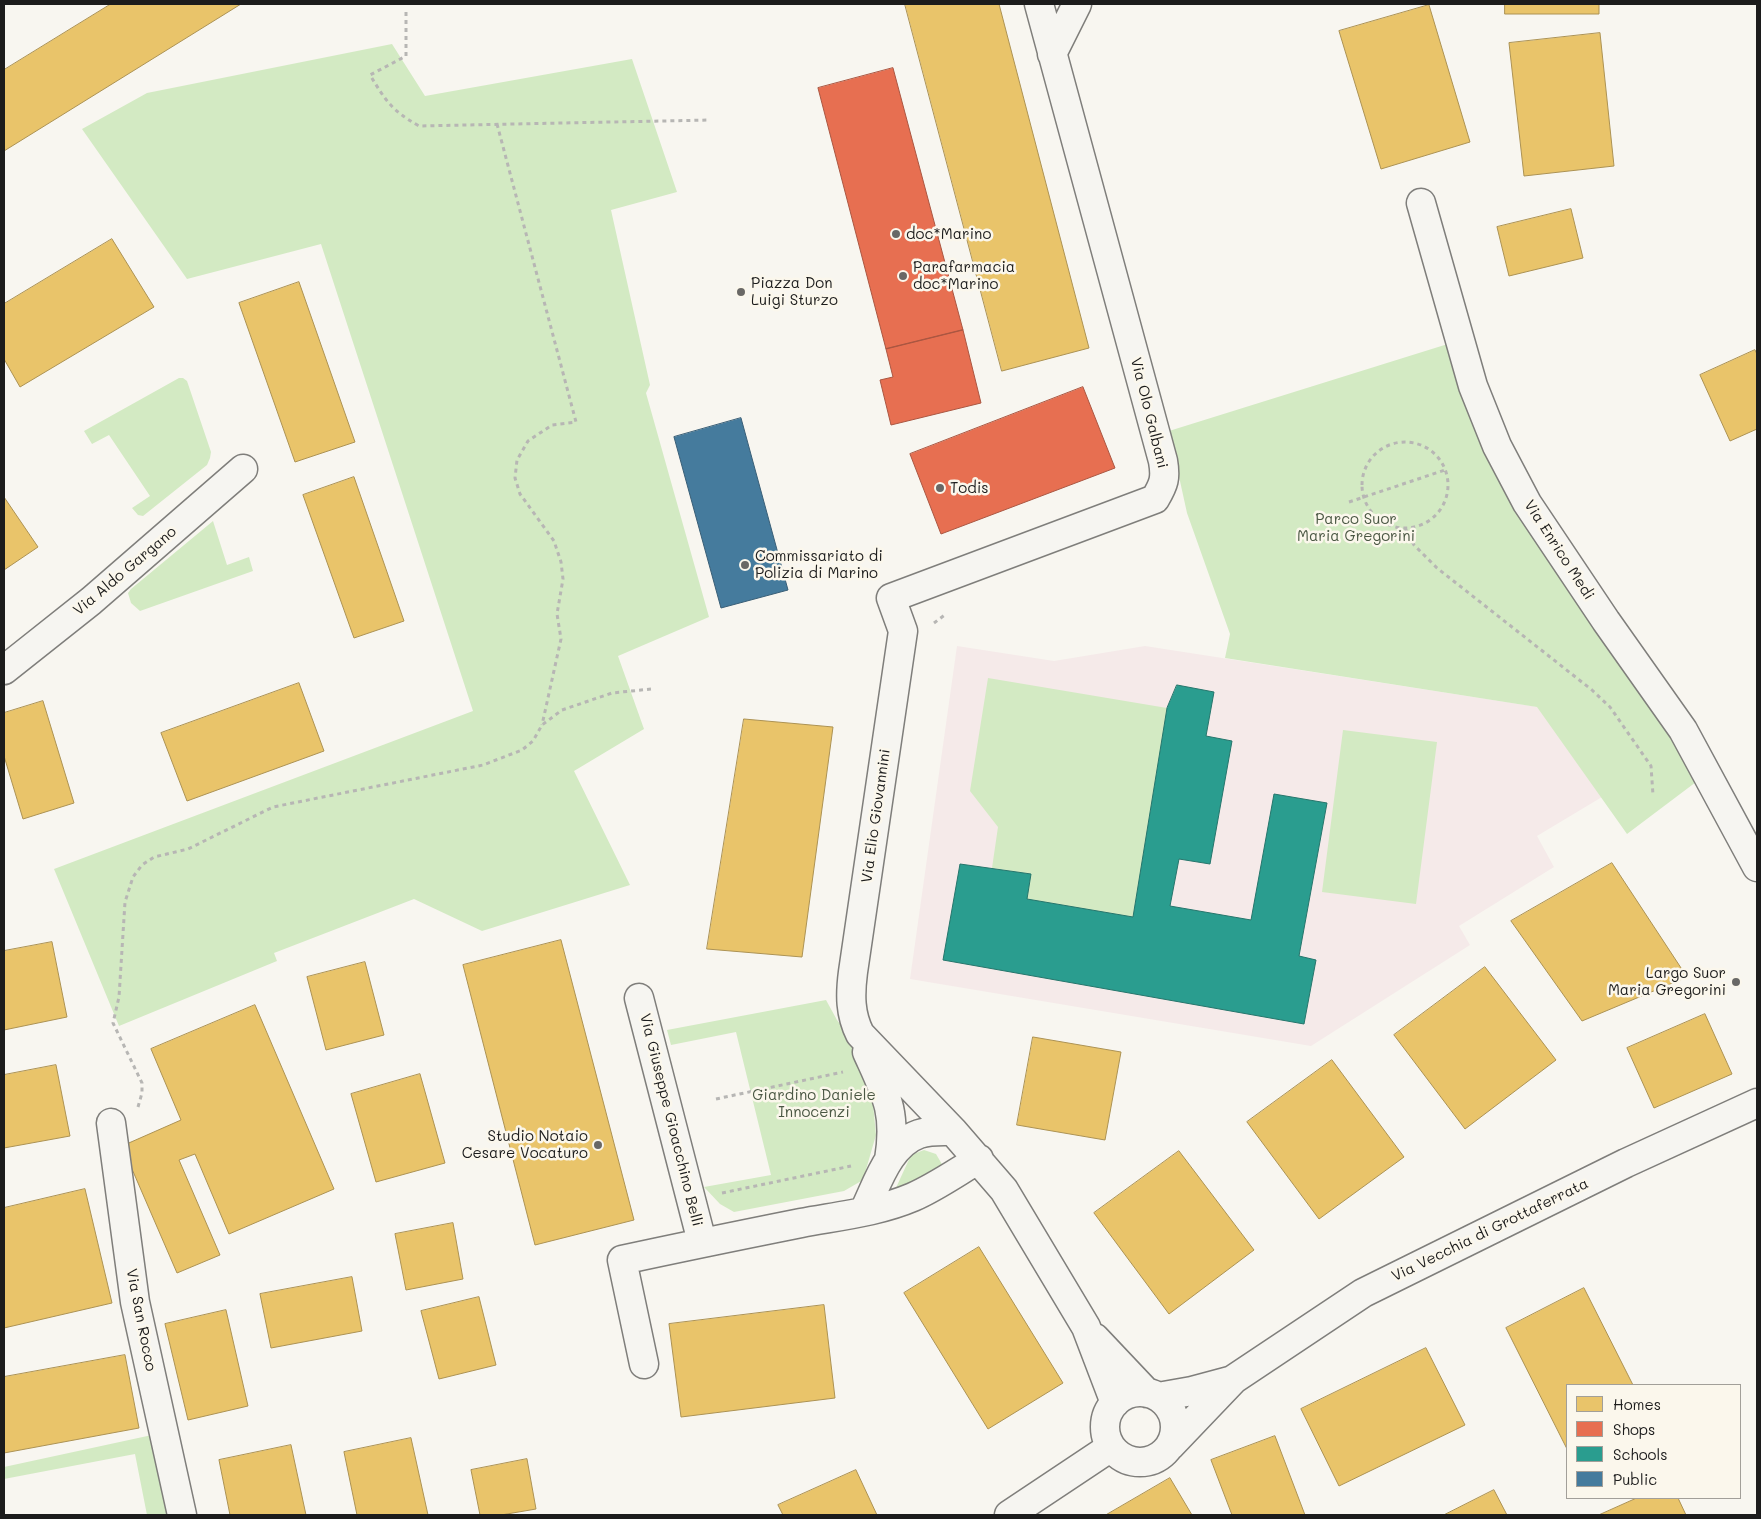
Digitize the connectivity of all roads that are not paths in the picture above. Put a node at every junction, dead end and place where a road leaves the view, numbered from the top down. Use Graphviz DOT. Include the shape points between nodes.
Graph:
graph roads {
  1 [pos="1039,4"];
  2 [pos="1077,4"];
  3 [pos="1052,54"];
  4 [pos="1421,203"];
  5 [pos="244,469"];
  6 [pos="891,598"];
  7 [pos="4,670"];
  8 [pos="1757,867"];
  9 [pos="639,998"];
  10 [pos="860,1034"];
  11 [pos="1757,1103"];
  12 [pos="110,1123"];
  13 [pos="953,1131"];
  14 [pos="979,1159"];
  15 [pos="889,1160"];
  16 [pos="864,1211"];
  17 [pos="702,1242"];
  18 [pos="1086,1327"];
  19 [pos="644,1364"];
  20 [pos="1234,1379"];
  21 [pos="1152,1395"];
  22 [pos="1115,1403"];
  23 [pos="1170,1446"];
  24 [pos="1111,1447"];
  25 [pos="182,1515"];
  26 [pos="1008,1515"];
  1 -- 3 [label="street, Via Olo Galbani"];
  2 -- 3 [label="street"];
  3 -- 6 [label="street, Via Olo Galbani" via="1163,461 1166,474 1163,486 1155,499"];
  4 -- 8 [label="street, Via Enrico Medi" via="1474,386 1497,446 1527,503 1684,730"];
  5 -- 7 [label="street, Via Aldo Gargano" via="91,601"];
  6 -- 10 [label="street, Via Elio Giovannini" via="902,631 851,984 853,1016"];
  9 -- 17 [label="street, Via Giuseppe Gioacchino Belli"];
  10 -- 13 [label="street, Via Elio Giovannini"];
  10 -- 15 [label="street, Via Elio Giovannini" via="890,1109 893,1123"];
  11 -- 20 [label="street, Via Vecchia di Grottaferrata" via="1626,1163 1363,1293"];
  12 -- 25 [label="street, Via San Rocco" via="135,1302"];
  13 -- 14 [label="street"];
  13 -- 15 [label="street" via="932,1131 912,1136"];
  14 -- 16 [label="street, Via Giuseppe Gioacchino Belli" via="913,1198"];
  14 -- 18 [label="street" via="1004,1190"];
  15 -- 16 [label="street"];
  16 -- 17 [label="street, Via Giuseppe Gioacchino Belli"];
  17 -- 19 [label="street, Via Giuseppe Gioacchino Belli" via="622,1260"];
  18 -- 21 [label="street"];
  18 -- 22 [label="street"];
  20 -- 21 [label="street, Via Vecchia di Grottaferrata" via="1192,1391"];
  20 -- 23 [label="street, Via Vecchia di Grottaferrata"];
  21 -- 22 [label="street" via="1136,1393"];
  21 -- 23 [label="street" via="1166,1404 1172,1414 1175,1424"];
  22 -- 24 [label="street" via="1105,1424"];
  23 -- 24 [label="street" via="1153,1460 1141,1462 1119,1455"];
  24 -- 26 [label="street"];
}
